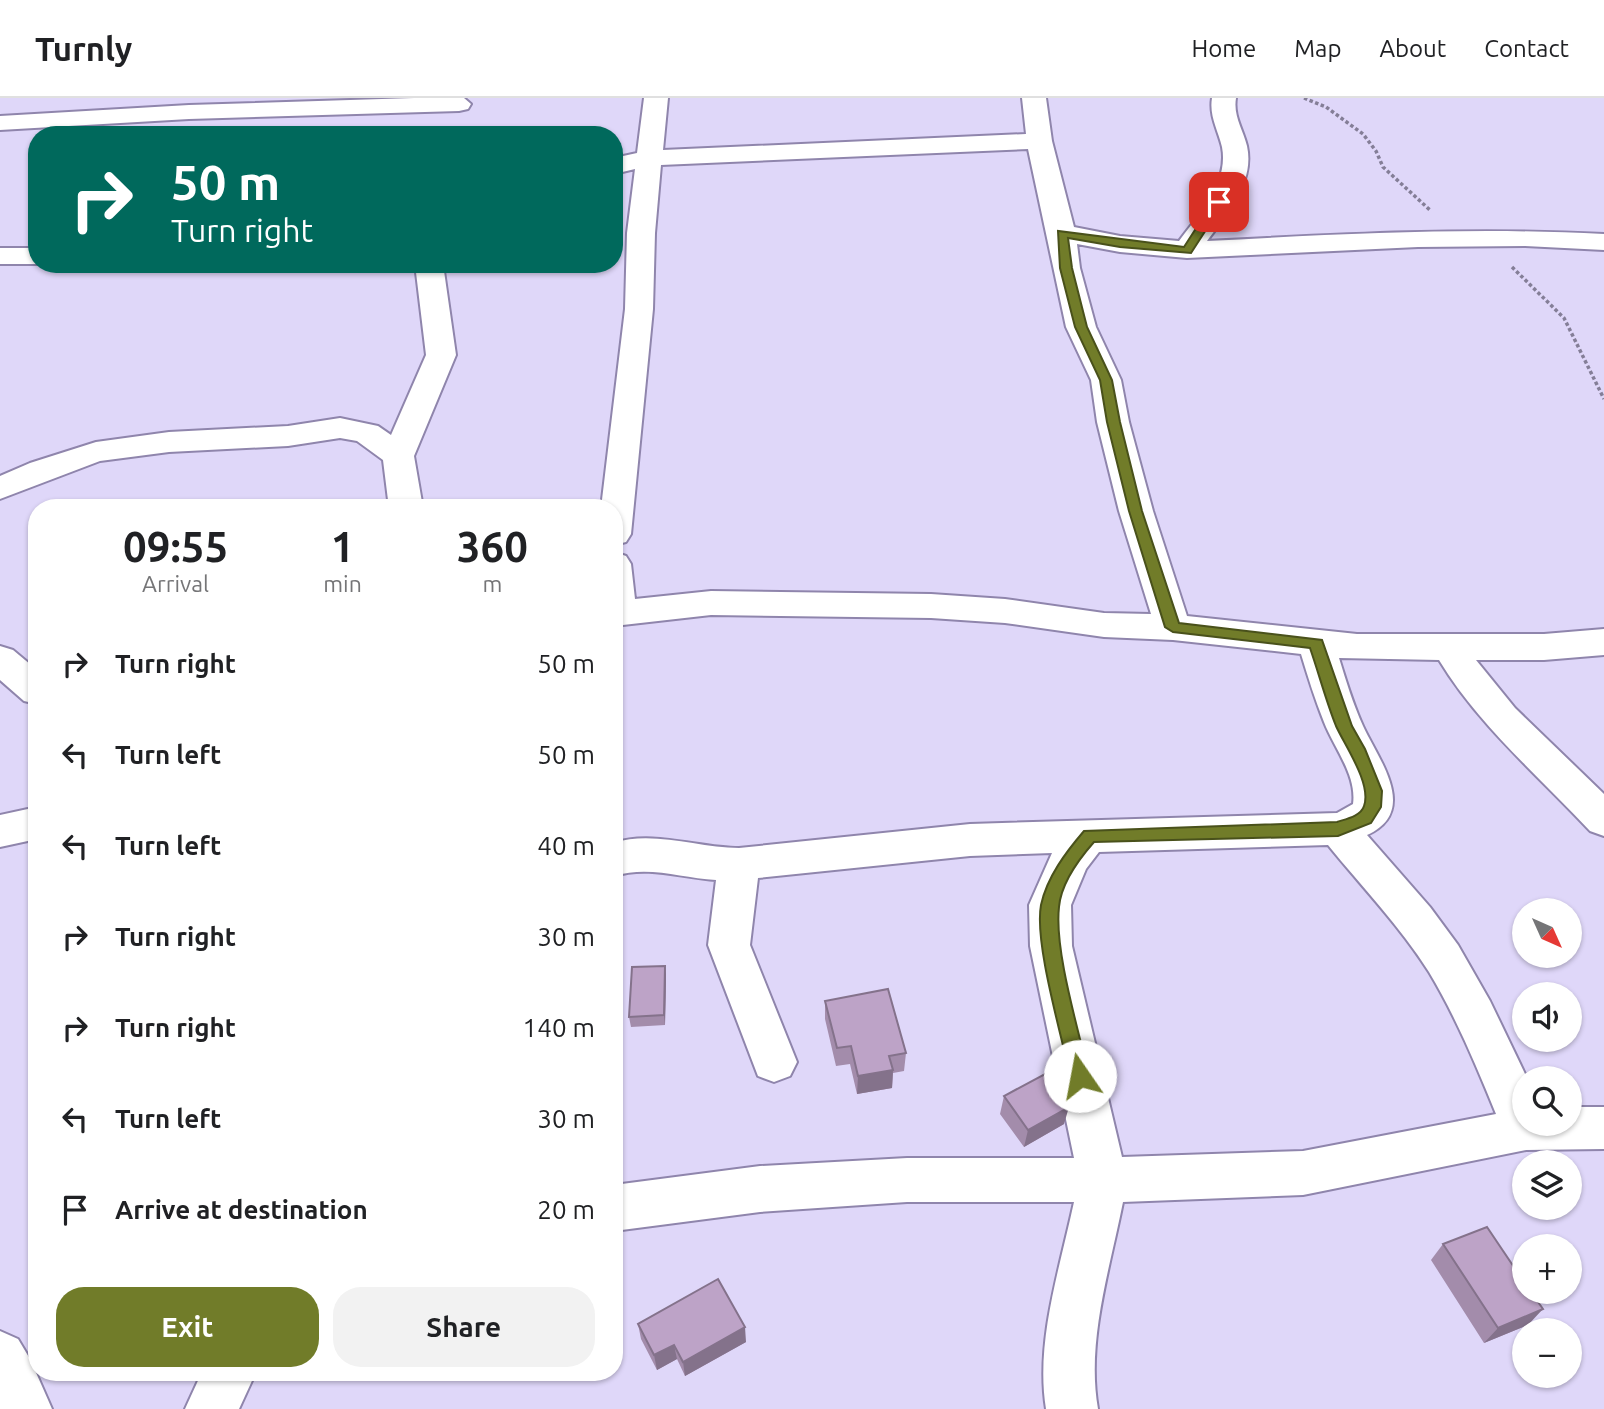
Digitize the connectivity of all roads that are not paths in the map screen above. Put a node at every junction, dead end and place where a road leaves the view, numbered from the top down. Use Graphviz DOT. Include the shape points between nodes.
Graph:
graph roads {
  1 [pos="656,98"];
  2 [pos="1034,98"];
  3 [pos="1224,98"];
  4 [pos="193,105"];
  5 [pos="458,109"];
  6 [pos="0,123"];
  7 [pos="1039,141"];
  8 [pos="650,158"];
  9 [pos="623,164"];
  10 [pos="1062,233"];
  11 [pos="1604,242"];
  12 [pos="1187,250"];
  13 [pos="0,256"];
  14 [pos="28,256"];
  15 [pos="430,273"];
  16 [pos="398,456"];
  17 [pos="0,488"];
  18 [pos="405,499"];
  19 [pos="618,499"];
  20 [pos="623,613"];
  21 [pos="1173,627"];
  22 [pos="1604,642"];
  23 [pos="1316,644"];
  24 [pos="1449,647"];
  25 [pos="0,659"];
  26 [pos="28,683"];
  27 [pos="1604,820"];
  28 [pos="28,825"];
  29 [pos="1338,829"];
  30 [pos="0,831"];
  31 [pos="1090,835"];
  32 [pos="623,857"];
  33 [pos="739,864"];
  34 [pos="774,1062"];
  35 [pos="1512,1096"];
  36 [pos="1582,1128"];
  37 [pos="1604,1128"];
  38 [pos="1512,1132"];
  39 [pos="1102,1180"];
  40 [pos="623,1208"];
  41 [pos="0,1357"];
  42 [pos="225,1381"];
  43 [pos="26,1409"];
  44 [pos="211,1409"];
  45 [pos="1072,1409"];
  1 -- 8 [label="street"];
  2 -- 7 [label="street"];
  3 -- 12 [label="street" via="1221,107 1236,152 1232,181"];
  4 -- 5 [label="street"];
  4 -- 6 [label="street"];
  7 -- 8 [label="street"];
  7 -- 10 [label="street"];
  8 -- 9 [label="street"];
  8 -- 19 [label="street"];
  10 -- 12 [label="street"];
  10 -- 21 [label="street" via="1081,327 1106,380 1136,511"];
  11 -- 12 [label="street" via="1418,239"];
  13 -- 14 [label="street"];
  15 -- 16 [label="street" via="441,355"];
  16 -- 17 [label="street" via="367,433 340,428 96,452"];
  16 -- 18 [label="street"];
  20 -- 21 [label="street" via="710,603 931,606 1104,625"];
  21 -- 23 [label="street"];
  22 -- 24 [label="street"];
  23 -- 24 [label="street"];
  23 -- 29 [label="street" via="1344,726 1373,791 1373,807 1365,818"];
  24 -- 27 [label="street" via="1467,680 1493,712"];
  25 -- 26 [label="street"];
  28 -- 30 [label="street"];
  29 -- 31 [label="street"];
  29 -- 35 [label="street" via="1413,918 1454,977"];
  31 -- 33 [label="street" via="970,840"];
  31 -- 39 [label="street" via="1069,860 1050,905 1051,946"];
  32 -- 33 [label="street"];
  33 -- 34 [label="street" via="729,945"];
  36 -- 37 [label="street"];
  38 -- 39 [label="street" via="1303,1173"];
  39 -- 40 [label="street" via="894,1181 760,1189"];
  39 -- 45 [label="street" via="1073,1329"];
  41 -- 43 [label="street"];
  42 -- 44 [label="street"];
}
